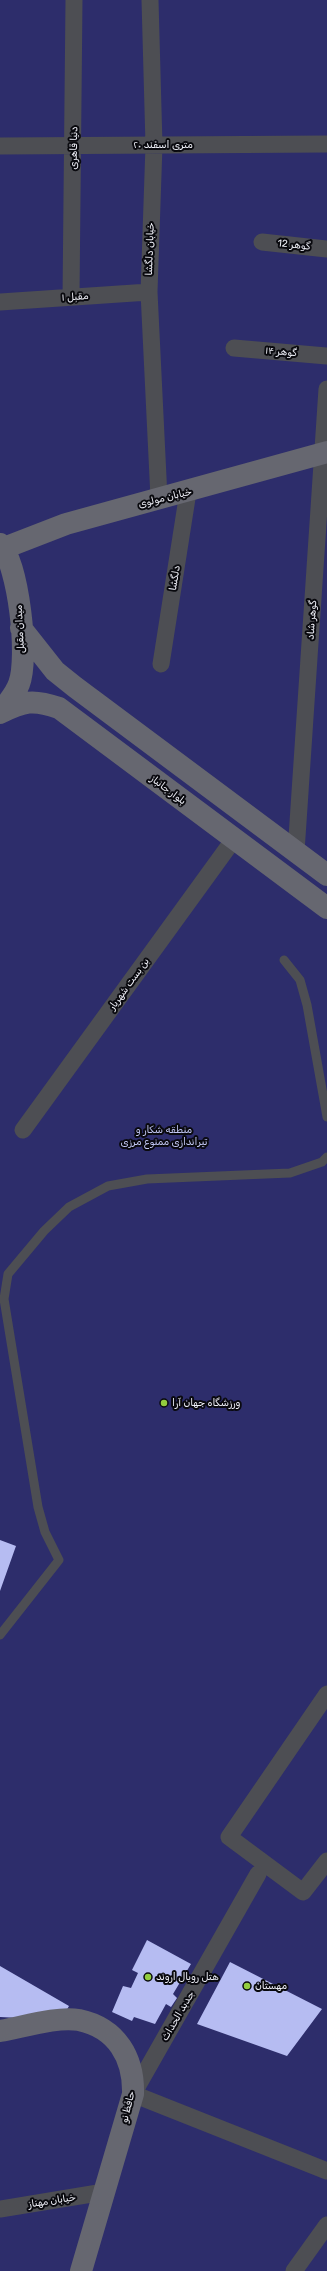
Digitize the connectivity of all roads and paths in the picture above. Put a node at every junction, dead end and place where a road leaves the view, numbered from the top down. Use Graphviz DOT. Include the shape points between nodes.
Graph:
graph roads {
  1 [pos="74,0"];
  2 [pos="150,0"];
  3 [pos="327,144"];
  4 [pos="154,145"];
  5 [pos="0,146"];
  6 [pos="74,146"];
  7 [pos="262,242"];
  8 [pos="327,249"];
  9 [pos="149,292"];
  10 [pos="71,297"];
  11 [pos="0,302"];
  12 [pos="234,348"];
  13 [pos="327,356"];
  14 [pos="327,389"];
  15 [pos="325,452"];
  16 [pos="188,492"];
  17 [pos="158,498"];
  18 [pos="2,546"];
  19 [pos="22,628"];
  20 [pos="161,664"];
  21 [pos="0,712"];
  22 [pos="234,839"];
  23 [pos="296,852"];
  24 [pos="327,875"];
  25 [pos="327,908"];
  26 [pos="284,960"];
  27 [pos="327,1117"];
  28 [pos="23,1130"];
  29 [pos="327,1157"];
  30 [pos="0,1636"];
  31 [pos="327,1694"];
  32 [pos="327,1861"];
  33 [pos="258,1874"];
  34 [pos="0,2031"];
  35 [pos="133,2094"];
  36 [pos="327,2171"];
  37 [pos="104,2192"];
  38 [pos="0,2209"];
  39 [pos="327,2225"];
  40 [pos="82,2271"];
  41 [pos="294,2271"];
  1 -- 6 [label="street, دنیا قاهری"];
  2 -- 4 [label="street, خیابان دلگشا"];
  3 -- 4 [label="street, ۲۰ متری اسفند"];
  4 -- 6 [label="street, ۲۰ متری اسفند"];
  4 -- 9 [label="street, خیابان دلگشا"];
  5 -- 6 [label="street, ۲۰ متری اسفند"];
  6 -- 10 [label="street, دنیا قاهری"];
  7 -- 8 [label="street, گوهر 12"];
  9 -- 10 [label="street, مقبل ۱"];
  9 -- 17 [label="street, خیابان دلگشا"];
  10 -- 11 [label="street, مقبل ۱"];
  12 -- 13 [label="street, گوهر ۱۴"];
  14 -- 15 [label="street, گوهر شاد"];
  15 -- 16 [label="main road, خیابان مولوی"];
  15 -- 23 [label="street, گوهر شاد"];
  16 -- 17 [label="main road, خیابان مولوی"];
  16 -- 20 [label="street, دلگشا"];
  17 -- 18 [label="main road, خیابان مولوی" via="66,524"];
  18 -- 19 [label="main road, میدان مقبل" via="12,567"];
  19 -- 21 [label="main road, میدان مقبل" via="19,684"];
  19 -- 23 [label="main road" via="55,671"];
  21 -- 22 [label="main road, بلوار جانباز" via="18,704 40,702 59,708"];
  22 -- 25 [label="main road, بلوار جانباز"];
  22 -- 28 [label="street, بن بست شهریار"];
  23 -- 24 [label="main road"];
  26 -- 27 [label="lane" via="300,980 307,1005"];
  29 -- 30 [label="lane" via="322,1162 290,1173 147,1179 108,1186 69,1207 44,1231 8,1274 4,1299 38,1508 45,1532 59,1560"];
  31 -- 32 [label="street" via="229,1837 303,1892"];
  33 -- 35 [label="street, جدبد الحداث"];
  34 -- 35 [label="main road, حافظ نو" via="61,2020 78,2020 98,2027 116,2040 128,2058 134,2077"];
  35 -- 36 [label="street"];
  35 -- 37 [label="main road, حافظ نو"];
  37 -- 38 [label="street, خیابان مهناز"];
  37 -- 40 [label="main road, حافظ نو"];
  39 -- 41 [label="street"];
}
